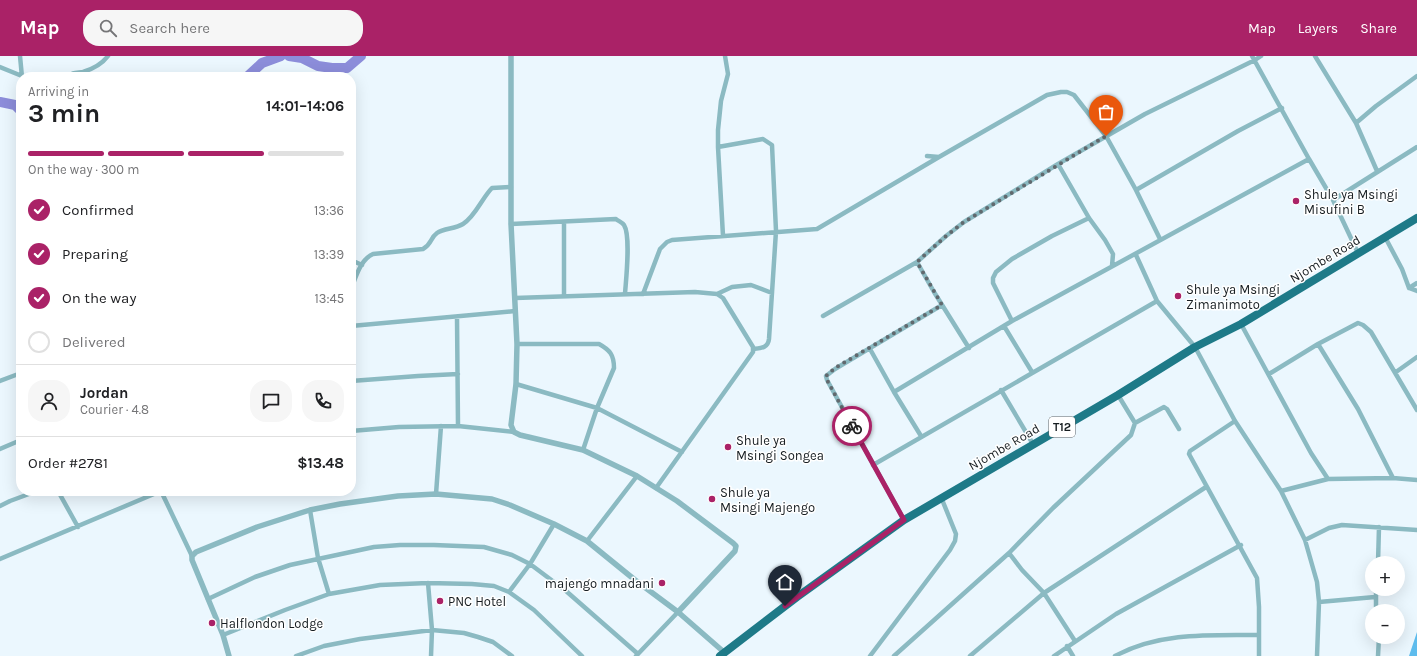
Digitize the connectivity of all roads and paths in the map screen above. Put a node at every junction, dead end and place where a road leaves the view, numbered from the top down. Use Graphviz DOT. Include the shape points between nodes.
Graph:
graph roads {
  1 [pos="20,56"];
  2 [pos="108,56"];
  3 [pos="511,56"];
  4 [pos="725,56"];
  5 [pos="1261,56"];
  6 [pos="1315,56"];
  7 [pos="1253,58"];
  8 [pos="0,67"];
  9 [pos="22,72"];
  10 [pos="82,72"];
  11 [pos="16,74"];
  12 [pos="1417,76"];
  13 [pos="1282,108"];
  14 [pos="1356,123"];
  15 [pos="1106,136"];
  16 [pos="718,147"];
  17 [pos="1417,147"];
  18 [pos="927,156"];
  19 [pos="939,157"];
  20 [pos="1308,159"];
  21 [pos="1058,164"];
  22 [pos="1378,171"];
  23 [pos="511,187"];
  24 [pos="1136,190"];
  25 [pos="1333,200"];
  26 [pos="1089,218"];
  27 [pos="1417,218"];
  28 [pos="564,222"];
  29 [pos="511,224"];
  30 [pos="776,232"];
  31 [pos="723,236"];
  32 [pos="1385,237"];
  33 [pos="1160,239"];
  34 [pos="1358,253"];
  35 [pos="1136,254"];
  36 [pos="356,262"];
  37 [pos="917,262"];
  38 [pos="362,265"];
  39 [pos="1112,266"];
  40 [pos="356,278"];
  41 [pos="1417,283"];
  42 [pos="1409,288"];
  43 [pos="1417,291"];
  44 [pos="772,293"];
  45 [pos="625,294"];
  46 [pos="642,294"];
  47 [pos="717,294"];
  48 [pos="564,296"];
  49 [pos="515,298"];
  50 [pos="1157,300"];
  51 [pos="942,305"];
  52 [pos="515,311"];
  53 [pos="823,316"];
  54 [pos="457,317"];
  55 [pos="1012,321"];
  56 [pos="1241,324"];
  57 [pos="356,325"];
  58 [pos="1004,326"];
  59 [pos="517,344"];
  60 [pos="1318,344"];
  61 [pos="1195,347"];
  62 [pos="969,348"];
  63 [pos="754,349"];
  64 [pos="870,349"];
  65 [pos="1417,357"];
  66 [pos="1032,372"];
  67 [pos="1396,372"];
  68 [pos="458,374"];
  69 [pos="1269,374"];
  70 [pos="16,375"];
  71 [pos="0,381"];
  72 [pos="356,382"];
  73 [pos="516,384"];
  74 [pos="1001,390"];
  75 [pos="894,392"];
  76 [pos="1118,395"];
  77 [pos="597,408"];
  78 [pos="1417,410"];
  79 [pos="1235,421"];
  80 [pos="1134,423"];
  81 [pos="441,426"];
  82 [pos="458,426"];
  83 [pos="1179,429"];
  84 [pos="356,431"];
  85 [pos="514,432"];
  86 [pos="921,436"];
  87 [pos="16,442"];
  88 [pos="1033,444"];
  89 [pos="0,449"];
  90 [pos="583,450"];
  91 [pos="682,452"];
  92 [pos="873,464"];
  93 [pos="637,476"];
  94 [pos="1393,478"];
  95 [pos="1328,479"];
  96 [pos="1417,480"];
  97 [pos="1206,487"];
  98 [pos="656,488"];
  99 [pos="1281,491"];
  100 [pos="436,494"];
  101 [pos="25,496"];
  102 [pos="61,496"];
  103 [pos="149,496"];
  104 [pos="163,496"];
  105 [pos="941,497"];
  106 [pos="0,506"];
  107 [pos="310,510"];
  108 [pos="904,520"];
  109 [pos="554,524"];
  110 [pos="78,527"];
  111 [pos="1379,527"];
  112 [pos="1417,530"];
  113 [pos="1305,540"];
  114 [pos="588,541"];
  115 [pos="1241,545"];
  116 [pos="1009,553"];
  117 [pos="192,556"];
  118 [pos="1378,556"];
  119 [pos="318,558"];
  120 [pos="0,559"];
  121 [pos="530,564"];
  122 [pos="428,583"];
  123 [pos="510,592"];
  124 [pos="1044,593"];
  125 [pos="329,594"];
  126 [pos="1375,597"];
  127 [pos="208,599"];
  128 [pos="1319,602"];
  129 [pos="1376,604"];
  130 [pos="678,612"];
  131 [pos="432,630"];
  132 [pos="223,635"];
  133 [pos="1259,635"];
  134 [pos="1075,641"];
  135 [pos="1379,644"];
  136 [pos="1067,646"];
  137 [pos="723,654"];
  138 [pos="637,655"];
  139 [pos="228,656"];
  140 [pos="296,656"];
  141 [pos="431,656"];
  142 [pos="512,656"];
  143 [pos="582,656"];
  144 [pos="870,656"];
  145 [pos="894,656"];
  146 [pos="970,656"];
  147 [pos="1054,656"];
  148 [pos="1073,656"];
  149 [pos="1115,656"];
  150 [pos="1259,656"];
  151 [pos="1317,656"];
  152 [pos="1378,656"];
  1 -- 9 [label="street"];
  2 -- 10 [label="street" via="100,65"];
  3 -- 23 [label="street"];
  4 -- 16 [label="street" via="728,74 718,130"];
  5 -- 7 [label="street"];
  6 -- 14 [label="street"];
  7 -- 13 [label="street"];
  7 -- 15 [label="street"];
  8 -- 11 [label="street"];
  12 -- 14 [label="street"];
  13 -- 20 [label="street"];
  13 -- 24 [label="street"];
  14 -- 22 [label="street"];
  15 -- 19 [label="street" via="1074,95 1061,92 1047,95"];
  15 -- 21 [label="street"];
  15 -- 24 [label="street"];
  16 -- 30 [label="street" via="764,139 772,144"];
  16 -- 31 [label="street"];
  17 -- 22 [label="street"];
  18 -- 19 [label="street"];
  19 -- 30 [label="street" via="817,229"];
  20 -- 25 [label="street"];
  20 -- 33 [label="street"];
  21 -- 26 [label="street"];
  21 -- 37 [label="street" via="964,222"];
  22 -- 25 [label="street"];
  23 -- 29 [label="street"];
  23 -- 38 [label="street" via="492,188 470,219 462,225 438,232 424,249 373,254 365,259"];
  24 -- 33 [label="street"];
  25 -- 34 [label="street"];
  26 -- 39 [label="street" via="1113,254"];
  26 -- 55 [label="street" via="1012,259 996,272 993,283"];
  27 -- 32 [label="highway, Njombe Road / T12"];
  28 -- 29 [label="street"];
  28 -- 45 [label="street" via="616,219 623,224 627,246"];
  28 -- 48 [label="street"];
  29 -- 49 [label="street"];
  30 -- 31 [label="street"];
  30 -- 44 [label="street"];
  31 -- 46 [label="street" via="667,242 660,249"];
  32 -- 34 [label="highway, Njombe Road / T12"];
  32 -- 42 [label="street"];
  33 -- 35 [label="street"];
  34 -- 56 [label="highway, Njombe Road / T12"];
  35 -- 39 [label="street"];
  35 -- 50 [label="street"];
  36 -- 38 [label="street"];
  37 -- 51 [label="street"];
  37 -- 53 [label="street"];
  38 -- 40 [label="street"];
  39 -- 55 [label="street"];
  41 -- 42 [label="street"];
  42 -- 43 [label="street"];
  44 -- 47 [label="street" via="751,285 732,287"];
  44 -- 63 [label="street" via="769,343 764,348"];
  45 -- 46 [label="street"];
  45 -- 48 [label="street"];
  46 -- 47 [label="street"];
  47 -- 63 [label="street" via="726,301"];
  48 -- 49 [label="street"];
  49 -- 52 [label="street"];
  50 -- 61 [label="street"];
  50 -- 66 [label="street"];
  51 -- 62 [label="street"];
  51 -- 64 [label="street"];
  52 -- 54 [label="street"];
  52 -- 59 [label="street"];
  54 -- 57 [label="street"];
  54 -- 68 [label="street"];
  55 -- 58 [label="street"];
  56 -- 61 [label="highway, Njombe Road / T12"];
  56 -- 69 [label="street"];
  58 -- 62 [label="street"];
  58 -- 66 [label="street"];
  59 -- 73 [label="street"];
  59 -- 77 [label="street" via="599,344 608,349 614,368"];
  60 -- 67 [label="street" via="1358,323 1371,332"];
  60 -- 69 [label="street"];
  60 -- 94 [label="street" via="1358,409"];
  61 -- 76 [label="highway, Njombe Road / T12"];
  61 -- 79 [label="street"];
  62 -- 75 [label="street"];
  63 -- 91 [label="street"];
  64 -- 75 [label="street"];
  64 -- 92 [label="street" via="835,368 826,376"];
  65 -- 67 [label="street"];
  66 -- 74 [label="street"];
  67 -- 78 [label="street"];
  68 -- 72 [label="street"];
  68 -- 82 [label="street"];
  69 -- 95 [label="street" via="1311,453"];
  70 -- 71 [label="street"];
  73 -- 77 [label="street"];
  73 -- 85 [label="street" via="511,426"];
  74 -- 86 [label="street"];
  74 -- 88 [label="street"];
  75 -- 86 [label="street"];
  76 -- 80 [label="street"];
  76 -- 88 [label="highway, Njombe Road / T12"];
  77 -- 90 [label="street"];
  77 -- 91 [label="street"];
  79 -- 97 [label="street" via="1189,452"];
  79 -- 99 [label="street"];
  80 -- 83 [label="street" via="1164,407"];
  80 -- 116 [label="street" via="1131,435"];
  81 -- 82 [label="street"];
  81 -- 84 [label="street"];
  81 -- 100 [label="street"];
  82 -- 85 [label="street"];
  85 -- 90 [label="street" via="529,438"];
  86 -- 92 [label="street"];
  87 -- 89 [label="street"];
  88 -- 105 [label="highway, Njombe Road / T12"];
  90 -- 93 [label="street"];
  91 -- 98 [label="street"];
  92 -- 108 [label="street"];
  93 -- 98 [label="street"];
  93 -- 114 [label="street"];
  94 -- 95 [label="street"];
  94 -- 96 [label="street"];
  95 -- 99 [label="street"];
  97 -- 115 [label="street"];
  97 -- 124 [label="street"];
  98 -- 130 [label="street" via="678,501 736,546 735,551"];
  99 -- 113 [label="street"];
  100 -- 107 [label="street" via="365,500"];
  100 -- 109 [label="street" via="492,499 510,504"];
  101 -- 106 [label="street"];
  102 -- 110 [label="street"];
  103 -- 110 [label="street"];
  104 -- 117 [label="street"];
  105 -- 108 [label="highway, Njombe Road / T12"];
  105 -- 144 [label="street" via="956,534 955,541"];
  107 -- 117 [label="street" via="231,537"];
  107 -- 119 [label="street"];
  108 -- 137 [label="highway, Njombe Road / T12"];
  109 -- 114 [label="street"];
  109 -- 121 [label="street"];
  110 -- 120 [label="street"];
  111 -- 112 [label="street"];
  111 -- 113 [label="street" via="1342,525 1329,528"];
  111 -- 118 [label="street"];
  113 -- 128 [label="street" via="1317,582"];
  114 -- 130 [label="street"];
  115 -- 133 [label="street" via="1257,578"];
  115 -- 134 [label="street" via="1116,614"];
  116 -- 124 [label="street"];
  116 -- 145 [label="street"];
  117 -- 127 [label="street"];
  119 -- 121 [label="street" via="374,547 463,545 484,547 512,555"];
  119 -- 125 [label="street"];
  119 -- 127 [label="street" via="262,575"];
  121 -- 123 [label="street"];
  121 -- 138 [label="street" via="566,591"];
  122 -- 123 [label="street" via="494,586"];
  122 -- 125 [label="street" via="380,585"];
  122 -- 131 [label="street"];
  123 -- 143 [label="street" via="534,610"];
  124 -- 134 [label="street"];
  124 -- 146 [label="street"];
  125 -- 132 [label="street"];
  126 -- 128 [label="street"];
  126 -- 129 [label="street"];
  127 -- 132 [label="street"];
  128 -- 151 [label="street"];
  130 -- 137 [label="street"];
  130 -- 138 [label="street"];
  131 -- 140 [label="street" via="360,639 324,646"];
  131 -- 141 [label="street"];
  131 -- 142 [label="street" via="478,637 493,642"];
  132 -- 139 [label="street"];
  133 -- 149 [label="street" via="1197,635 1166,639"];
  133 -- 150 [label="street"];
  134 -- 136 [label="street"];
  135 -- 152 [label="street"];
  136 -- 147 [label="street"];
  136 -- 148 [label="street"];
}
